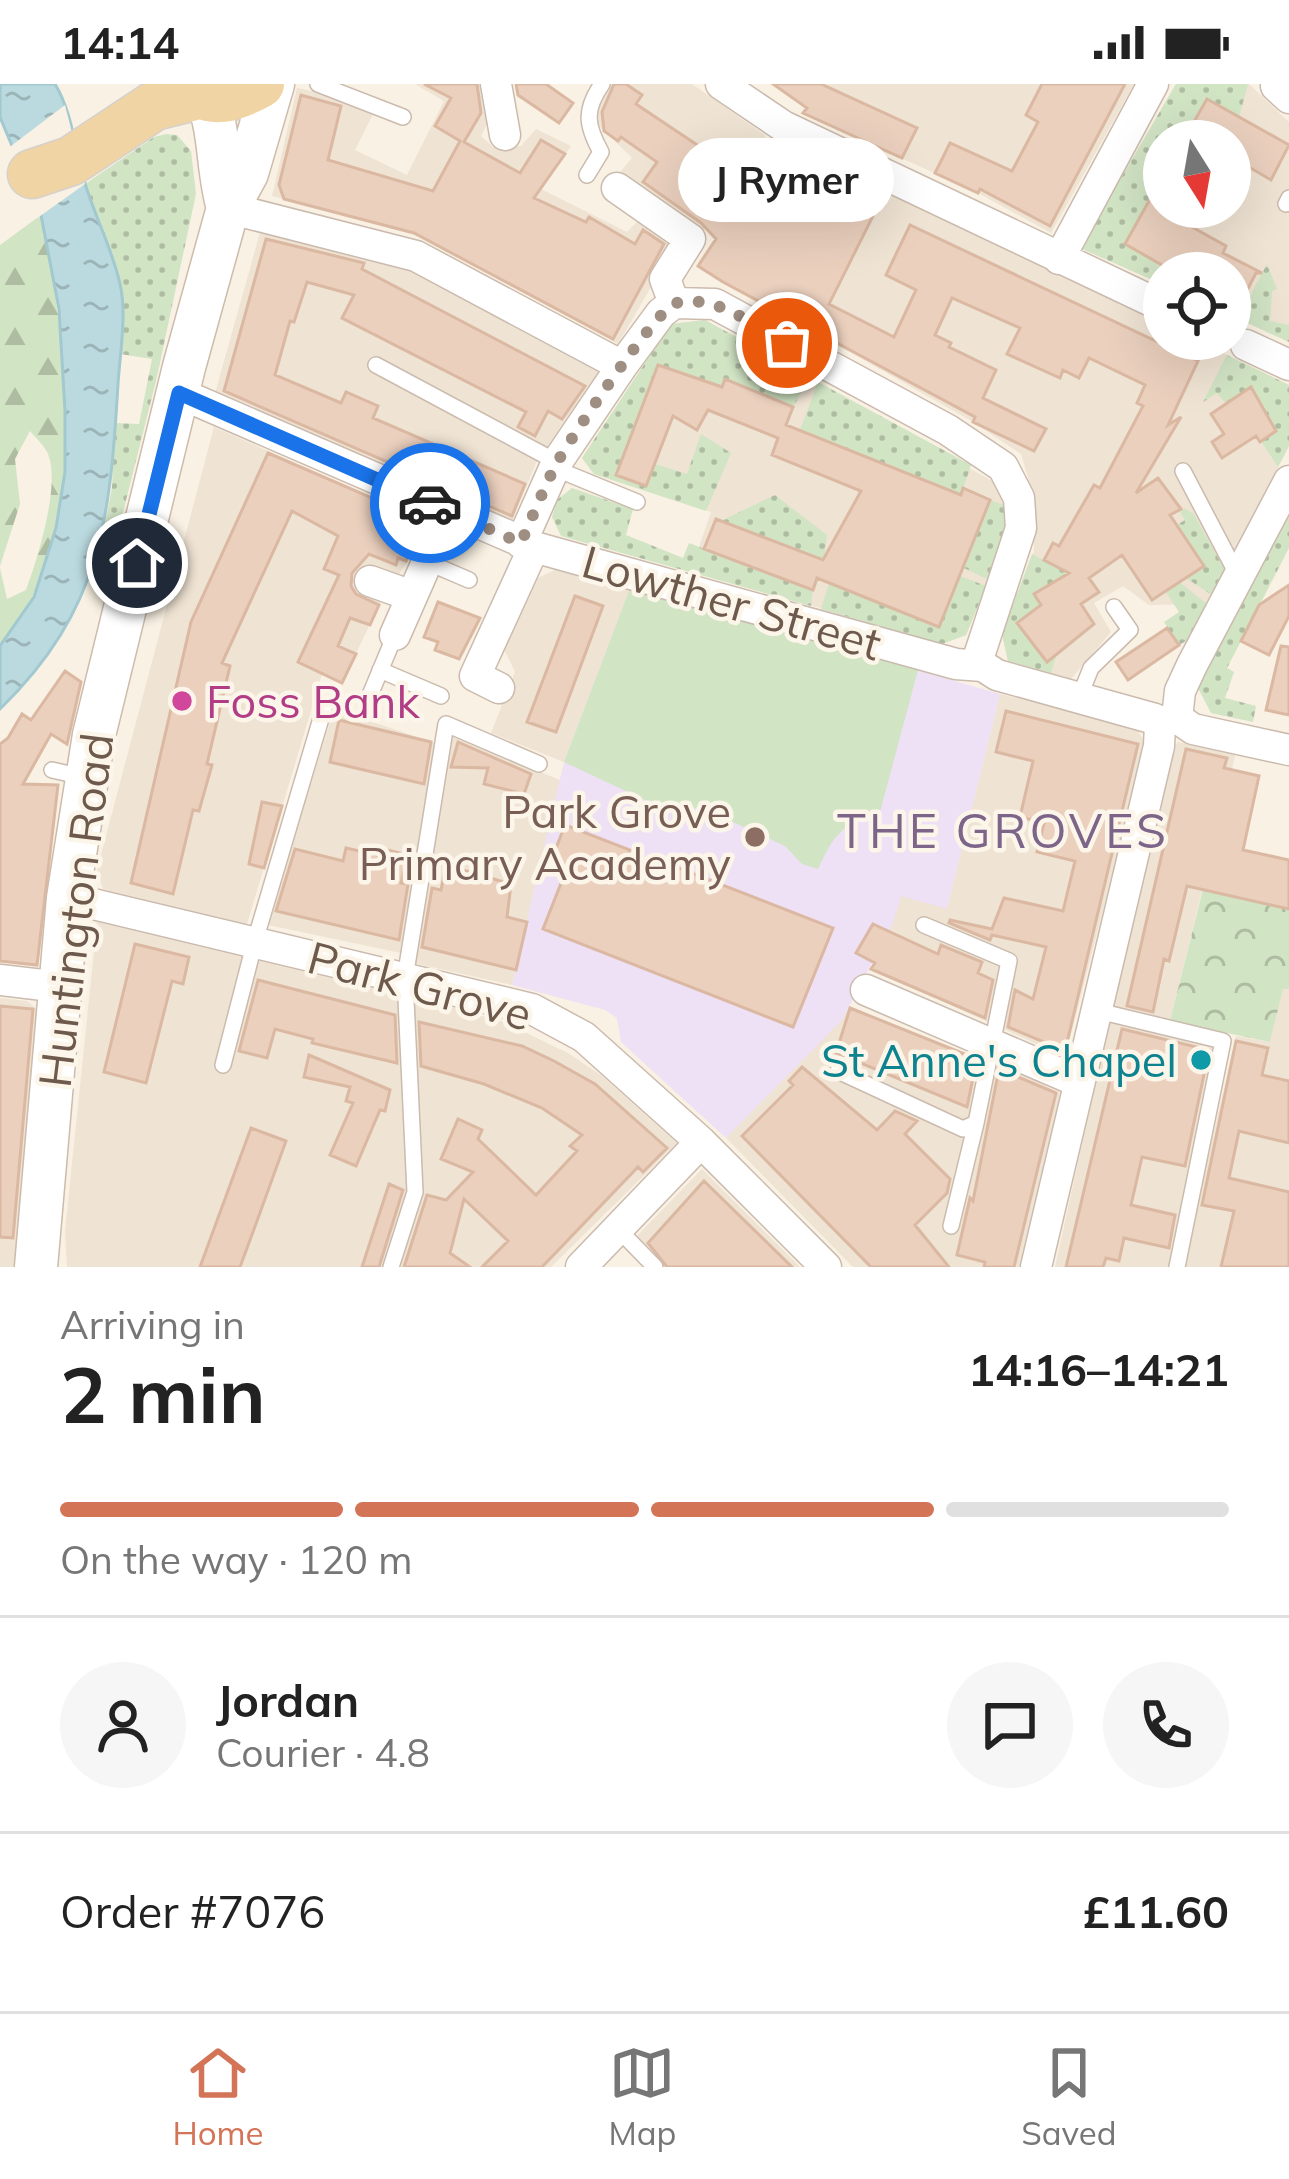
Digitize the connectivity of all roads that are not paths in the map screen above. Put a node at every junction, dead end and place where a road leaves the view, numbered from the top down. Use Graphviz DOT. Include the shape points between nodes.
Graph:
graph roads {
  1 [pos="137,84"];
  2 [pos="260,84"];
  3 [pos="274,84"];
  4 [pos="318,84"];
  5 [pos="496,84"];
  6 [pos="602,84"];
  7 [pos="721,84"];
  8 [pos="1153,84"];
  9 [pos="1276,86"];
  10 [pos="198,92"];
  11 [pos="1289,98"];
  12 [pos="404,117"];
  13 [pos="505,136"];
  14 [pos="75,143"];
  15 [pos="587,175"];
  16 [pos="616,188"];
  17 [pos="12,189"];
  18 [pos="228,208"];
  19 [pos="1059,259"];
  20 [pos="1143,297"];
  21 [pos="674,303"];
  22 [pos="1251,347"];
  23 [pos="376,365"];
  24 [pos="1289,365"];
  25 [pos="622,366"];
  26 [pos="179,393"];
  27 [pos="556,465"];
  28 [pos="1183,471"];
  29 [pos="1289,483"];
  30 [pos="637,502"];
  31 [pos="449,512"];
  32 [pos="528,545"];
  33 [pos="427,562"];
  34 [pos="1240,579"];
  35 [pos="370,580"];
  36 [pos="469,580"];
  37 [pos="412,596"];
  38 [pos="1114,607"];
  39 [pos="395,635"];
  40 [pos="976,665"];
  41 [pos="380,670"];
  42 [pos="500,688"];
  43 [pos="370,695"];
  44 [pos="441,696"];
  45 [pos="1079,698"];
  46 [pos="325,705"];
  47 [pos="1168,721"];
  48 [pos="1289,750"];
  49 [pos="539,764"];
  50 [pos="68,898"];
  51 [pos="924,925"];
  52 [pos="255,941"];
  53 [pos="405,978"];
  54 [pos="0,980"];
  55 [pos="60,987"];
  56 [pos="866,990"];
  57 [pos="1094,1010"];
  58 [pos="991,1046"];
  59 [pos="223,1065"];
  60 [pos="838,1070"];
  61 [pos="1077,1081"];
  62 [pos="976,1123"];
  63 [pos="701,1142"];
  64 [pos="952,1226"];
  65 [pos="617,1228"];
  66 [pos="36,1267"];
  67 [pos="392,1267"];
  68 [pos="581,1267"];
  69 [pos="656,1267"];
  70 [pos="826,1267"];
  71 [pos="1036,1267"];
  72 [pos="1177,1267"];
  1 -- 14 [label="main road"];
  2 -- 10 [label="main road" via="239,94"];
  3 -- 18 [label="street, Huntington Road"];
  4 -- 12 [label="lane"];
  5 -- 13 [label="street"];
  6 -- 15 [label="lane" via="586,113 601,152"];
  7 -- 19 [label="street" via="783,126"];
  8 -- 19 [label="street"];
  9 -- 11 [label="street"];
  10 -- 14 [label="main road"];
  10 -- 18 [label="street, Huntington Road" via="219,136"];
  14 -- 17 [label="main road" via="56,142"];
  16 -- 21 [label="street" via="690,239 665,279"];
  18 -- 25 [label="street" via="416,256"];
  18 -- 26 [label="street, Huntington Road"];
  19 -- 20 [label="street"];
  21 -- 25 [label="street"];
  21 -- 40 [label="street" via="715,304 1003,467 1019,498 1021,528"];
  22 -- 24 [label="street"];
  23 -- 27 [label="lane"];
  25 -- 27 [label="street"];
  26 -- 31 [label="street, Lowther Street"];
  26 -- 50 [label="street, Huntington Road" via="69,774"];
  27 -- 30 [label="lane"];
  27 -- 32 [label="street"];
  28 -- 34 [label="lane"];
  29 -- 34 [label="street"];
  31 -- 32 [label="street, Lowther Street"];
  31 -- 33 [label="street"];
  32 -- 40 [label="street, Lowther Street"];
  32 -- 42 [label="street" via="476,676"];
  33 -- 36 [label="lane"];
  33 -- 37 [label="street"];
  34 -- 47 [label="street"];
  35 -- 37 [label="street"];
  37 -- 39 [label="street"];
  38 -- 45 [label="lane" via="1130,630 1091,668"];
  39 -- 41 [label="lane"];
  40 -- 45 [label="street, Lowther Street"];
  41 -- 43 [label="lane"];
  41 -- 44 [label="lane"];
  45 -- 47 [label="street, Lowther Street"];
  46 -- 52 [label="lane"];
  47 -- 48 [label="street, Lowther Street"];
  47 -- 57 [label="street"];
  49 -- 53 [label="lane" via="446,724"];
  50 -- 52 [label="street, Park Grove"];
  50 -- 55 [label="street, Huntington Road"];
  51 -- 58 [label="lane" via="1009,961"];
  52 -- 53 [label="street, Park Grove"];
  52 -- 59 [label="lane"];
  53 -- 63 [label="street, Park Grove" via="536,1000"];
  53 -- 67 [label="lane" via="415,1192"];
  54 -- 55 [label="street"];
  55 -- 66 [label="street, Huntington Road"];
  56 -- 58 [label="street"];
  57 -- 61 [label="street"];
  57 -- 72 [label="lane" via="1223,1041"];
  58 -- 61 [label="street"];
  58 -- 62 [label="lane"];
  60 -- 62 [label="lane" via="963,1129"];
  61 -- 71 [label="street"];
  62 -- 64 [label="lane"];
  63 -- 65 [label="street"];
  63 -- 70 [label="street, Park Grove"];
  65 -- 68 [label="street"];
  65 -- 69 [label="lane"];
}
